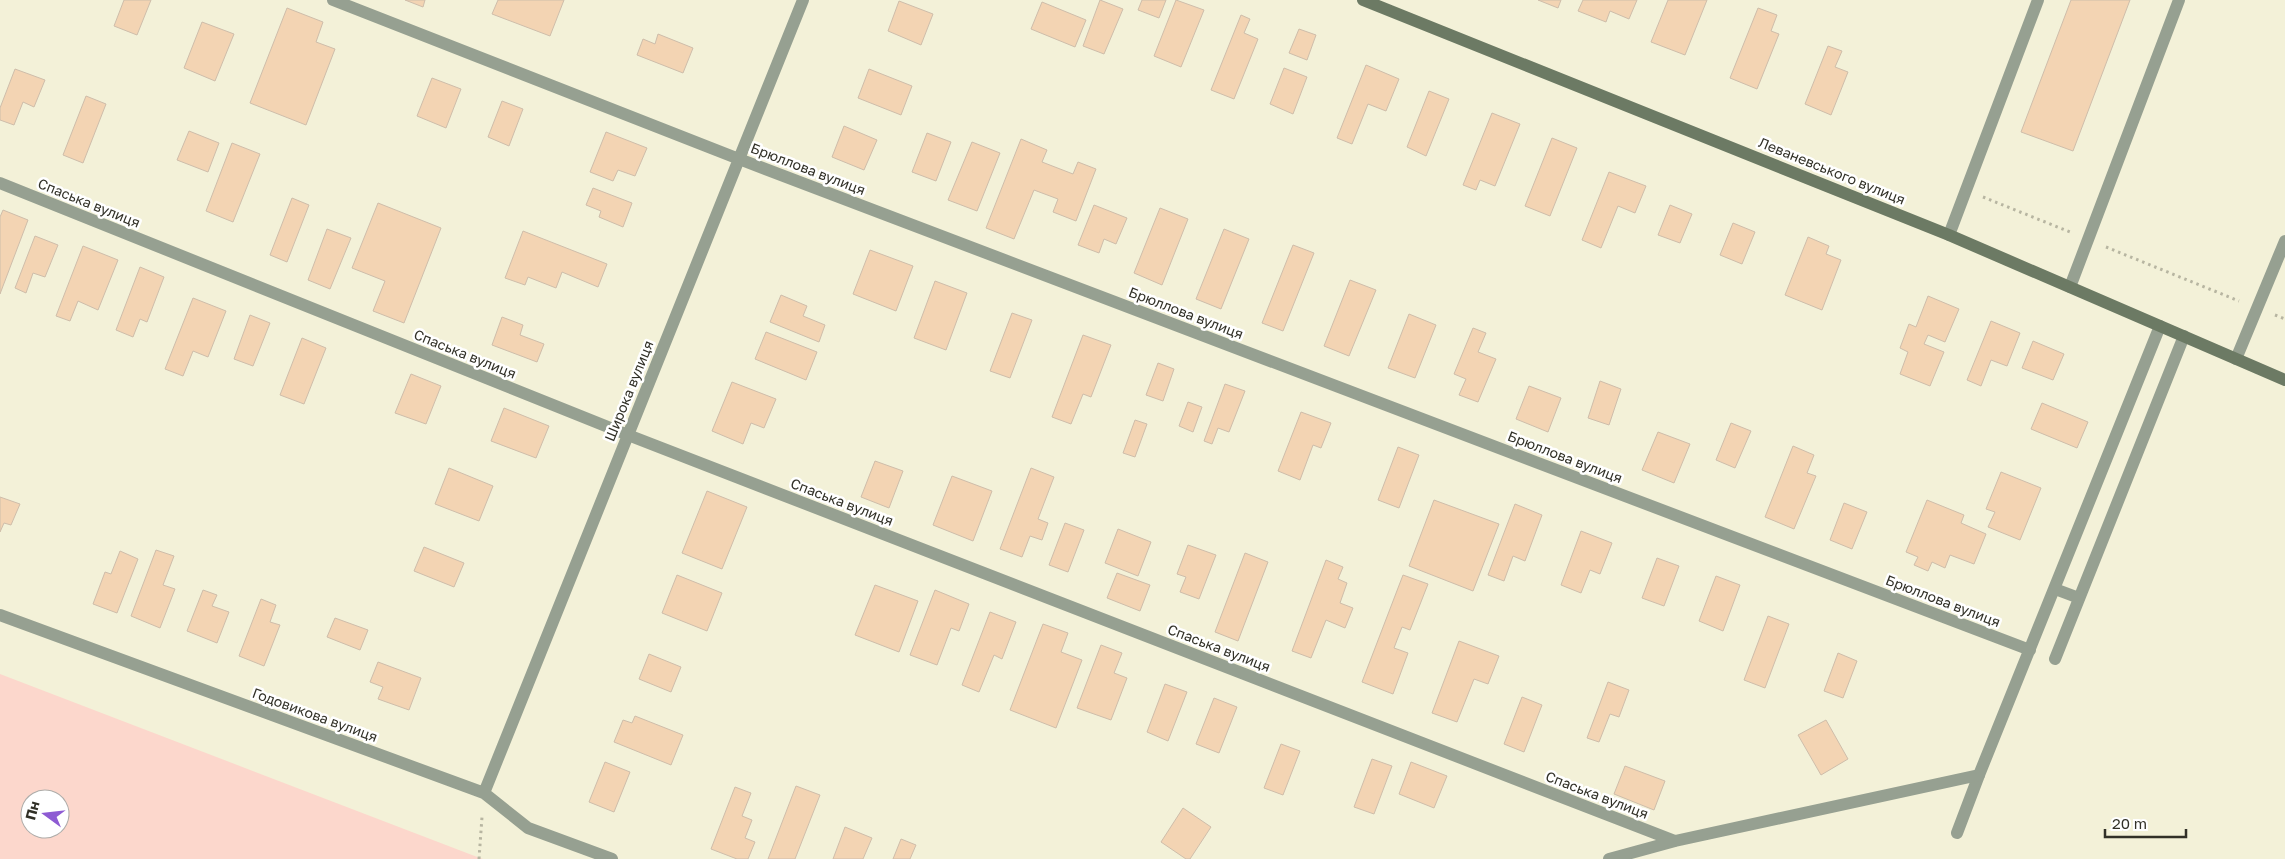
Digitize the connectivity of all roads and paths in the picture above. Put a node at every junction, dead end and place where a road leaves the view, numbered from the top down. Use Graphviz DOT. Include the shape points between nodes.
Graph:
graph roads {
  1 [pos="334,0"];
  2 [pos="803,0"];
  3 [pos="1363,0"];
  4 [pos="2038,0"];
  5 [pos="2179,0"];
  6 [pos="739,159"];
  7 [pos="0,183"];
  8 [pos="1966,190"];
  9 [pos="1949,235"];
  10 [pos="2088,240"];
  11 [pos="2285,241"];
  12 [pos="2281,264"];
  13 [pos="2070,287"];
  14 [pos="2258,308"];
  15 [pos="2160,326"];
  16 [pos="2184,336"];
  17 [pos="2236,359"];
  18 [pos="2285,380"];
  19 [pos="628,435"];
  20 [pos="2055,589"];
  21 [pos="2079,598"];
  22 [pos="0,614"];
  23 [pos="2030,650"];
  24 [pos="2055,659"];
  25 [pos="1980,776"];
  26 [pos="484,793"];
  27 [pos="1957,832"];
  28 [pos="1676,841"];
  29 [pos="479,859"];
  30 [pos="612,859"];
  31 [pos="1608,859"];
  1 -- 6 [label="street, Брюллова вулиця"];
  2 -- 6 [label="street, Широка вулиця"];
  3 -- 9 [label="street, Леваневського вулиця"];
  4 -- 8 [label="street"];
  5 -- 10 [label="street"];
  6 -- 19 [label="street, Широка вулиця"];
  6 -- 23 [label="street, Брюллова вулиця"];
  7 -- 19 [label="street, Спаська вулиця"];
  8 -- 9 [label="street"];
  8 -- 10 [label="path"];
  9 -- 13 [label="street, Леваневського вулиця"];
  10 -- 13 [label="street"];
  10 -- 14 [label="path"];
  11 -- 12 [label="street"];
  12 -- 14 [label="street"];
  13 -- 15 [label="street, Леваневського вулиця"];
  14 -- 17 [label="street"];
  15 -- 16 [label="street, Леваневського вулиця"];
  15 -- 20 [label="street"];
  16 -- 17 [label="street, Леваневського вулиця"];
  16 -- 21 [label="street"];
  17 -- 18 [label="street, Леваневського вулиця"];
  19 -- 26 [label="street, Широка вулиця"];
  19 -- 28 [label="street, Спаська вулиця"];
  20 -- 21 [label="street"];
  20 -- 23 [label="street"];
  21 -- 24 [label="street"];
  22 -- 26 [label="street, Годовикова вулиця"];
  23 -- 25 [label="street"];
  25 -- 27 [label="street"];
  25 -- 28 [label="street"];
  26 -- 29 [label="path"];
  26 -- 30 [label="street, Годовикова вулиця" via="528,828"];
  28 -- 31 [label="street"];
}
